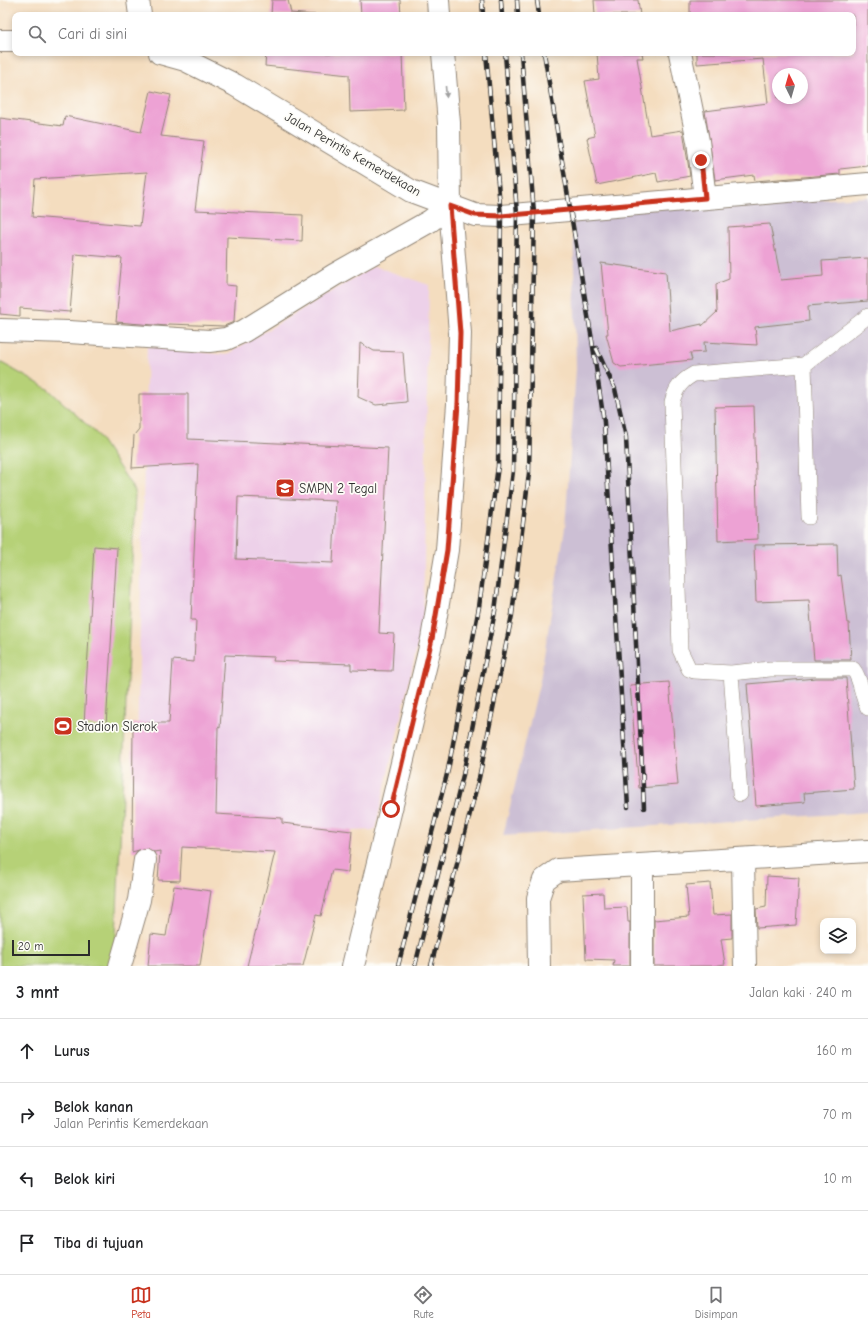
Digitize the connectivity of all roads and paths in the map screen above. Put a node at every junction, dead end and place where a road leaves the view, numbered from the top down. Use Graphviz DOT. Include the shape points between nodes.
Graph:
graph roads {
  1 [pos="138,0"];
  2 [pos="438,0"];
  3 [pos="140,12"];
  4 [pos="439,12"];
  5 [pos="0,41"];
  6 [pos="12,41"];
  7 [pos="171,56"];
  8 [pos="443,56"];
  9 [pos="681,56"];
  10 [pos="868,184"];
  11 [pos="705,198"];
  12 [pos="450,206"];
  13 [pos="868,316"];
  14 [pos="0,330"];
  15 [pos="804,365"];
  16 [pos="809,517"];
  17 [pos="731,673"];
  18 [pos="868,708"];
  19 [pos="740,794"];
  20 [pos="868,852"];
  21 [pos="742,859"];
  22 [pos="145,860"];
  23 [pos="642,865"];
  24 [pos="120,966"];
  25 [pos="353,966"];
  26 [pos="538,966"];
  27 [pos="642,966"];
  28 [pos="746,966"];
  1 -- 3 [label="street"];
  2 -- 4 [label="street"];
  5 -- 6 [label="street"];
  7 -- 12 [label="street, Jalan Perintis Kemerdekaan" via="185,60 235,85 411,191"];
  8 -- 12 [label="street, one-way" via="449,124"];
  9 -- 11 [label="street" via="698,142"];
  10 -- 11 [label="street, Jalan Perintis Kemerdekaan"];
  11 -- 12 [label="street, Jalan Perintis Kemerdekaan" via="501,216 475,215"];
  12 -- 14 [label="street" via="430,221 334,275 244,331 226,339 209,341"];
  12 -- 25 [label="street" via="460,333 458,404 447,550 432,639"];
  13 -- 15 [label="lane"];
  15 -- 16 [label="lane"];
  15 -- 17 [label="lane" via="694,374 682,381 675,391 672,402 680,650 689,669"];
  17 -- 18 [label="lane" via="770,669 853,669 858,675 863,700"];
  17 -- 19 [label="lane"];
  20 -- 21 [label="street"];
  21 -- 23 [label="street"];
  21 -- 28 [label="street"];
  22 -- 24 [label="street" via="139,900"];
  23 -- 26 [label="street" via="558,870 544,880 538,898"];
  23 -- 27 [label="street"];
}
